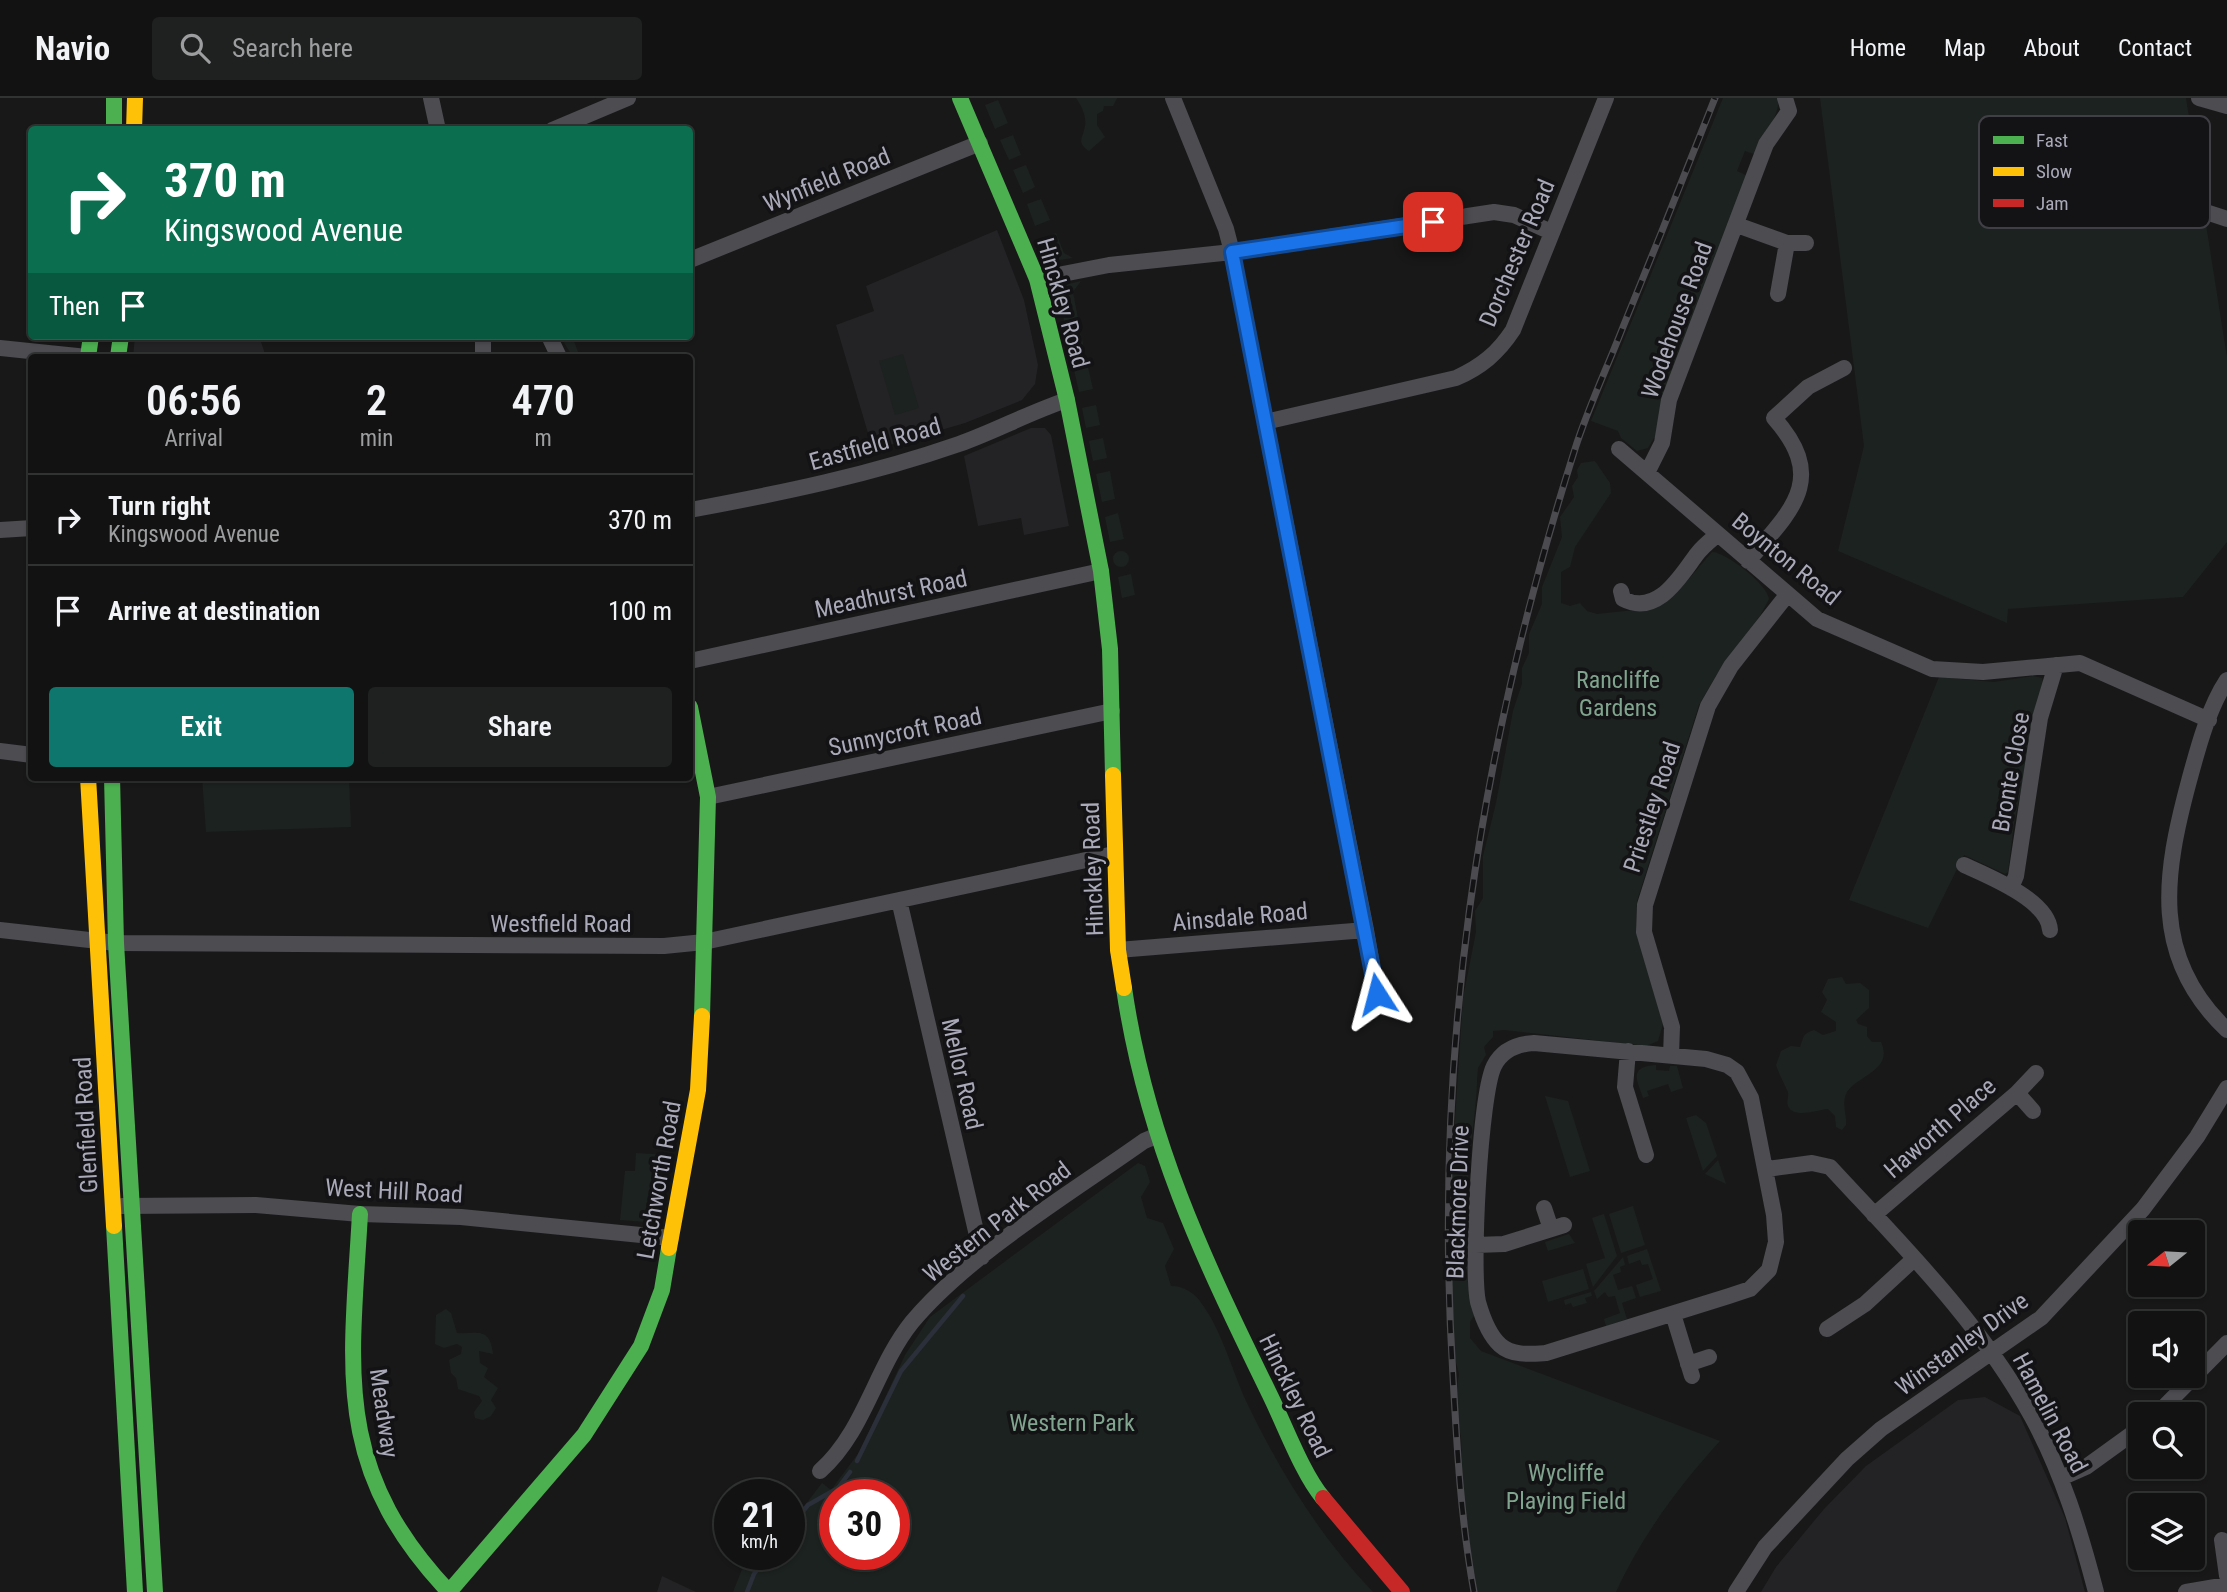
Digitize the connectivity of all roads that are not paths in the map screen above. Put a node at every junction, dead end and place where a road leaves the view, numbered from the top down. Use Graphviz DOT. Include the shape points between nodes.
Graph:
graph roads {
  1 [pos="114,98"];
  2 [pos="135,98"];
  3 [pos="430,98"];
  4 [pos="628,98"];
  5 [pos="960,98"];
  6 [pos="1173,98"];
  7 [pos="1606,98"];
  8 [pos="1792,108"];
  9 [pos="114,126"];
  10 [pos="134,126"];
  11 [pos="432,126"];
  12 [pos="562,126"];
  13 [pos="981,143"];
  14 [pos="2210,213"];
  15 [pos="2227,219"];
  16 [pos="1737,225"];
  17 [pos="1551,232"];
  18 [pos="1787,243"];
  19 [pos="1806,243"];
  20 [pos="1232,252"];
  21 [pos="693,259"];
  22 [pos="1037,279"];
  23 [pos="1777,294"];
  24 [pos="0,348"];
  25 [pos="59,354"];
  26 [pos="1834,368"];
  27 [pos="1067,400"];
  28 [pos="1265,422"];
  29 [pos="1619,449"];
  30 [pos="1647,471"];
  31 [pos="693,509"];
  32 [pos="28,528"];
  33 [pos="0,530"];
  34 [pos="1718,534"];
  35 [pos="1748,561"];
  36 [pos="1101,571"];
  37 [pos="1787,595"];
  38 [pos="1619,600"];
  39 [pos="693,660"];
  40 [pos="2056,665"];
  41 [pos="2227,680"];
  42 [pos="1112,711"];
  43 [pos="2209,720"];
  44 [pos="693,722"];
  45 [pos="0,751"];
  46 [pos="28,754"];
  47 [pos="88,781"];
  48 [pos="112,781"];
  49 [pos="708,797"];
  50 [pos="1114,854"];
  51 [pos="1964,865"];
  52 [pos="2011,888"];
  53 [pos="899,900"];
  54 [pos="0,930"];
  55 [pos="1366,930"];
  56 [pos="2050,930"];
  57 [pos="98,941"];
  58 [pos="704,942"];
  59 [pos="116,943"];
  60 [pos="1118,950"];
  61 [pos="1377,994"];
  62 [pos="2227,1030"];
  63 [pos="1628,1051"];
  64 [pos="1671,1056"];
  65 [pos="2036,1073"];
  66 [pos="2227,1088"];
  67 [pos="2017,1093"];
  68 [pos="2033,1111"];
  69 [pos="1156,1136"];
  70 [pos="1646,1155"];
  71 [pos="1767,1169"];
  72 [pos="113,1206"];
  73 [pos="132,1206"];
  74 [pos="1544,1208"];
  75 [pos="360,1214"];
  76 [pos="1874,1215"];
  77 [pos="671,1238"];
  78 [pos="1476,1245"];
  79 [pos="982,1257"];
  80 [pos="1914,1259"];
  81 [pos="1673,1314"];
  82 [pos="1827,1329"];
  83 [pos="2227,1343"];
  84 [pos="1993,1354"];
  85 [pos="1709,1357"];
  86 [pos="2169,1402"];
  87 [pos="2128,1437"];
  88 [pos="148,1470"];
  89 [pos="130,1471"];
  90 [pos="820,1471"];
  91 [pos="2061,1478"];
  92 [pos="2221,1540"];
  93 [pos="2227,1576"];
  94 [pos="2227,1585"];
  95 [pos="135,1592"];
  96 [pos="155,1592"];
  97 [pos="449,1592"];
  98 [pos="1402,1592"];
  99 [pos="1736,1592"];
  100 [pos="2096,1592"];
  101 [pos="2186,1592"];
  1 -- 9 [label="street"];
  2 -- 10 [label="street"];
  3 -- 11 [label="street"];
  4 -- 12 [label="street"];
  5 -- 13 [label="street, Hinckley Road"];
  6 -- 20 [label="street"];
  7 -- 17 [label="street, Dorchester Road"];
  8 -- 16 [label="street, Wodehouse Road" via="1766,144"];
  13 -- 21 [label="street, Wynfield Road"];
  13 -- 22 [label="street, Hinckley Road"];
  14 -- 15 [label="street"];
  16 -- 18 [label="street, Wodehouse Road"];
  16 -- 30 [label="street, Wodehouse Road" via="1668,400 1662,443"];
  17 -- 20 [label="street" via="1501,212"];
  17 -- 28 [label="street, Dorchester Road" via="1513,330 1478,368 1435,384"];
  18 -- 19 [label="street, Wodehouse Road"];
  18 -- 23 [label="street"];
  20 -- 22 [label="street" via="1109,265"];
  20 -- 28 [label="street"];
  22 -- 27 [label="street, Hinckley Road"];
  24 -- 25 [label="street"];
  26 -- 35 [label="street" via="1768,413 1796,444 1802,479 1786,518"];
  27 -- 31 [label="street, Eastfield Road" via="960,443 876,470"];
  27 -- 36 [label="street, Hinckley Road"];
  28 -- 55 [label="street"];
  29 -- 30 [label="street, Boynton Road"];
  30 -- 34 [label="street, Boynton Road"];
  32 -- 33 [label="street"];
  34 -- 35 [label="street, Boynton Road"];
  34 -- 38 [label="street" via="1674,587 1641,602"];
  35 -- 37 [label="street, Boynton Road"];
  36 -- 39 [label="street, Meadhurst Road"];
  36 -- 42 [label="street, Hinckley Road"];
  37 -- 40 [label="street, Boynton Road" via="1816,619 1932,669 1983,672"];
  37 -- 64 [label="street, Priestley Road" via="1731,666 1708,706 1645,905 1644,932 1672,1027"];
  40 -- 43 [label="street, Boynton Road" via="2080,663"];
  40 -- 52 [label="street, Bronte Close" via="2040,718"];
  41 -- 43 [label="street"];
  42 -- 49 [label="street, Sunnycroft Road"];
  42 -- 50 [label="street, Hinckley Road"];
  43 -- 62 [label="street" via="2182,808 2168,911 2179,962 2192,987"];
  44 -- 49 [label="street, Letchworth Road"];
  45 -- 46 [label="street"];
  47 -- 57 [label="street, Glenfield Road"];
  48 -- 59 [label="street, Glenfield Road"];
  49 -- 58 [label="street, Letchworth Road"];
  50 -- 53 [label="street, Westfield Road"];
  50 -- 60 [label="street, Hinckley Road"];
  51 -- 52 [label="street"];
  52 -- 56 [label="street" via="2050,921"];
  53 -- 58 [label="street, Westfield Road"];
  53 -- 79 [label="street, Mellor Road"];
  54 -- 57 [label="street, Westfield Road"];
  55 -- 60 [label="street, Ainsdale Road"];
  55 -- 61 [label="street"];
  57 -- 59 [label="street, Westfield Road"];
  57 -- 72 [label="street, Glenfield Road"];
  58 -- 59 [label="street, Westfield Road" via="596,948"];
  58 -- 77 [label="street, Letchworth Road" via="698,1090"];
  59 -- 73 [label="street, Glenfield Road"];
  60 -- 69 [label="street, Hinckley Road" via="1132,1044"];
  63 -- 64 [label="street, Blackmore Drive"];
  63 -- 70 [label="street" via="1625,1087"];
  63 -- 78 [label="street, Blackmore Drive" via="1534,1043 1502,1055 1487,1089"];
  64 -- 71 [label="street, Blackmore Drive" via="1717,1061 1737,1072 1751,1098"];
  65 -- 67 [label="street"];
  66 -- 84 [label="street, Winstanley Drive" via="2143,1209 2041,1318"];
  67 -- 68 [label="street, Haworth Place"];
  67 -- 76 [label="street, Haworth Place"];
  69 -- 79 [label="street, Western Park Road"];
  69 -- 98 [label="street, Hinckley Road" via="1206,1265 1318,1492"];
  71 -- 76 [label="street, Hamelin Road" via="1812,1163 1830,1167"];
  71 -- 81 [label="street, Blackmore Drive" via="1776,1242 1769,1270 1750,1289"];
  72 -- 73 [label="street, West Hill Road"];
  72 -- 89 [label="street, Glenfield Road"];
  73 -- 75 [label="street, West Hill Road" via="256,1205"];
  73 -- 88 [label="street, Glenfield Road"];
  74 -- 78 [label="street" via="1557,1227 1504,1244"];
  75 -- 77 [label="street, West Hill Road" via="461,1217"];
  75 -- 97 [label="street, Meadway" via="354,1384 368,1470 382,1505 402,1536"];
  76 -- 80 [label="street, Hamelin Road"];
  77 -- 97 [label="street, Letchworth Road" via="652,1318 614,1392 584,1435"];
  78 -- 81 [label="street, Blackmore Drive" via="1478,1300 1487,1328 1501,1346 1521,1354 1546,1353"];
  79 -- 90 [label="street, Western Park Road" via="910,1325 839,1454"];
  80 -- 82 [label="street" via="1865,1304"];
  80 -- 84 [label="street, Hamelin Road"];
  81 -- 85 [label="street" via="1690,1370"];
  83 -- 86 [label="street"];
  84 -- 91 [label="street, Hamelin Road" via="2031,1416"];
  84 -- 99 [label="street, Winstanley Drive" via="1881,1429 1846,1459 1765,1547"];
  87 -- 91 [label="street" via="2086,1467"];
  88 -- 89 [label="street"];
  88 -- 96 [label="street, Glenfield Road"];
  89 -- 95 [label="street, Glenfield Road"];
  91 -- 100 [label="street, Hamelin Road"];
  92 -- 93 [label="street"];
  94 -- 101 [label="street"];
}
